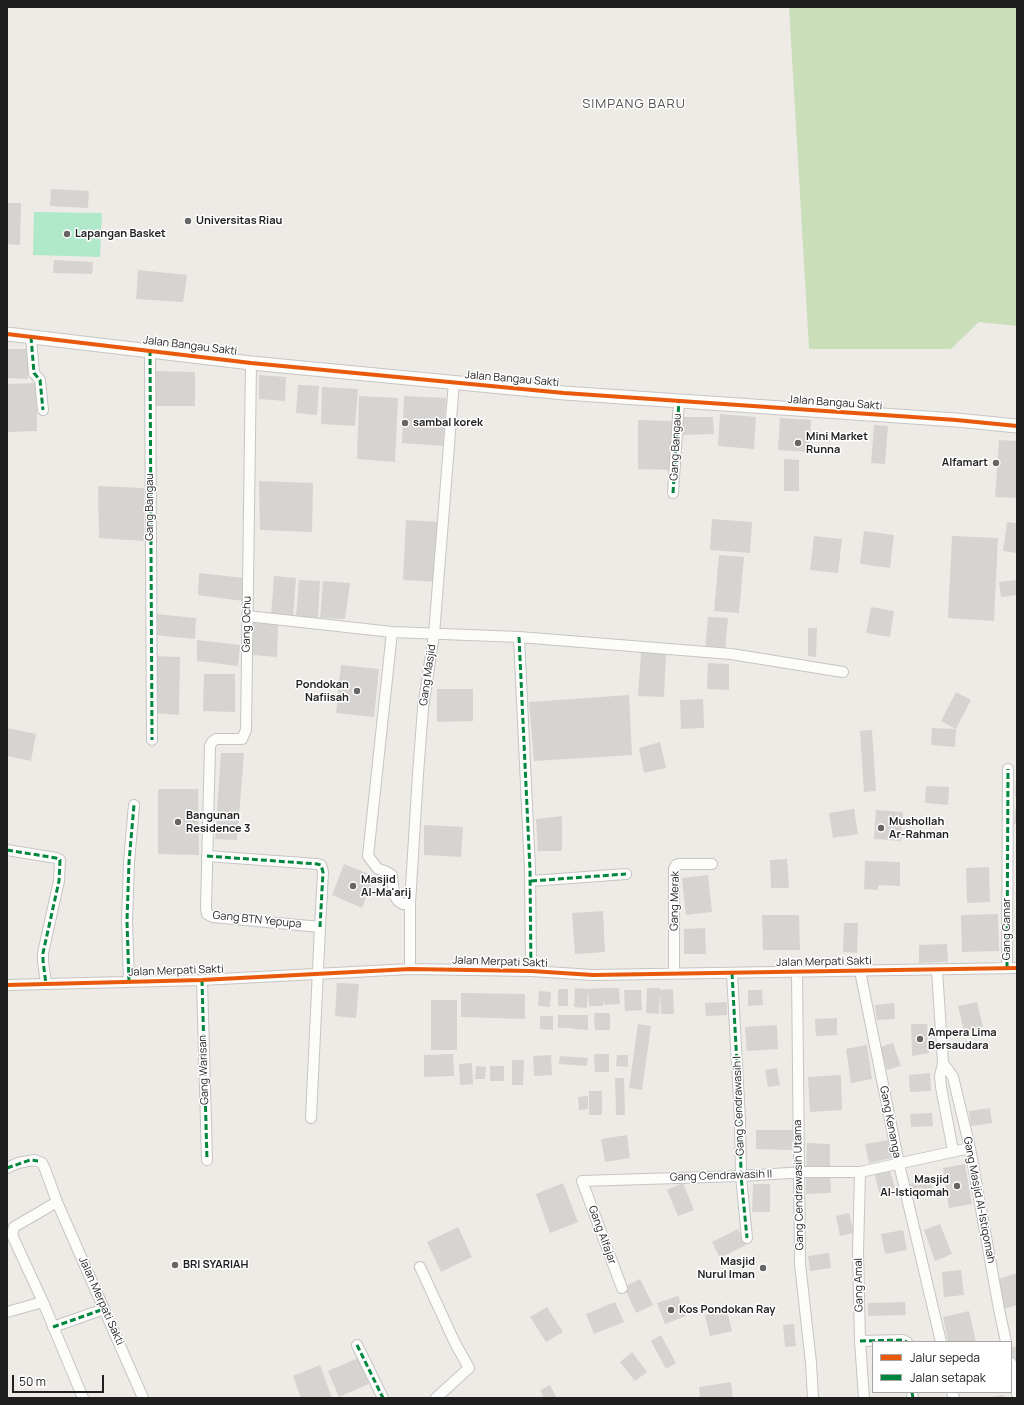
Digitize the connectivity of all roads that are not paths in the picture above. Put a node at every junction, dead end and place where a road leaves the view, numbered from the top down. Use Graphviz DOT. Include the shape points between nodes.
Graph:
graph roads {
  1 [pos="7,334"];
  2 [pos="31,337"];
  3 [pos="150,350"];
  4 [pos="251,363"];
  5 [pos="454,382"];
  6 [pos="679,401"];
  7 [pos="43,410"];
  8 [pos="1017,426"];
  9 [pos="673,493"];
  10 [pos="247,616"];
  11 [pos="392,632"];
  12 [pos="434,634"];
  13 [pos="518,637"];
  14 [pos="843,672"];
  15 [pos="152,740"];
  16 [pos="1008,769"];
  17 [pos="134,805"];
  18 [pos="7,850"];
  19 [pos="208,856"];
  20 [pos="712,864"];
  21 [pos="626,874"];
  22 [pos="530,881"];
  23 [pos="410,903"];
  24 [pos="320,927"];
  25 [pos="410,968"];
  26 [pos="1012,968"];
  27 [pos="937,970"];
  28 [pos="860,971"];
  29 [pos="531,972"];
  30 [pos="797,972"];
  31 [pos="317,973"];
  32 [pos="674,973"];
  33 [pos="732,973"];
  34 [pos="202,980"];
  35 [pos="129,982"];
  36 [pos="46,984"];
  37 [pos="7,985"];
  38 [pos="942,1062"];
  39 [pos="311,1118"];
  40 [pos="970,1148"];
  41 [pos="953,1151"];
  42 [pos="207,1160"];
  43 [pos="899,1164"];
  44 [pos="7,1168"];
  45 [pos="799,1172"];
  46 [pos="860,1172"];
  47 [pos="741,1176"];
  48 [pos="582,1181"];
  49 [pos="57,1202"];
  50 [pos="747,1238"];
  51 [pos="420,1267"];
  52 [pos="622,1288"];
  53 [pos="42,1302"];
  54 [pos="104,1309"];
  55 [pos="7,1312"];
  56 [pos="54,1327"];
  57 [pos="860,1341"];
  58 [pos="905,1341"];
  59 [pos="940,1341"];
  60 [pos="1006,1341"];
  61 [pos="357,1345"];
  62 [pos="1012,1368"];
  63 [pos="1017,1394"];
  64 [pos="83,1398"];
  65 [pos="143,1398"];
  66 [pos="383,1398"];
  67 [pos="436,1398"];
  68 [pos="813,1398"];
  69 [pos="864,1398"];
  1 -- 2 [label="street, Jalan Bangau Sakti"];
  2 -- 3 [label="street, Jalan Bangau Sakti"];
  2 -- 7 [label="street" via="34,373 40,380"];
  3 -- 4 [label="street, Jalan Bangau Sakti"];
  3 -- 15 [label="street, Gang Bangau"];
  4 -- 5 [label="street, Jalan Bangau Sakti"];
  4 -- 10 [label="street, Gang Ochu"];
  5 -- 6 [label="street, Jalan Bangau Sakti"];
  5 -- 12 [label="street, Gang Masjid"];
  6 -- 8 [label="street, Jalan Bangau Sakti"];
  6 -- 9 [label="street, Gang Bangau"];
  10 -- 11 [label="street"];
  10 -- 19 [label="street, Gang Ochu" via="246,730 242,739 216,739 210,746"];
  11 -- 12 [label="street"];
  11 -- 23 [label="street" via="368,856 378,869 392,875 394,895 398,901 403,904"];
  12 -- 13 [label="street"];
  12 -- 23 [label="street, Gang Masjid" via="423,708"];
  13 -- 14 [label="street" via="731,654"];
  13 -- 22 [label="street"];
  16 -- 26 [label="street, Gang Camar"];
  17 -- 35 [label="street" via="129,877"];
  18 -- 36 [label="street" via="60,860 59,881 43,953"];
  19 -- 24 [label="street, Gang BTN Yepupa" via="206,908 212,917"];
  19 -- 24 [label="street" via="321,865 324,872"];
  20 -- 32 [label="street, Gang Merak" via="679,864 674,869"];
  21 -- 22 [label="street"];
  22 -- 29 [label="street"];
  23 -- 25 [label="street, Gang Masjid"];
  24 -- 31 [label="street"];
  25 -- 29 [label="street, Jalan Merpati Sakti"];
  25 -- 31 [label="street, Jalan Merpati Sakti"];
  26 -- 27 [label="street, Jalan Merpati Sakti"];
  27 -- 28 [label="street, Jalan Merpati Sakti"];
  27 -- 38 [label="street, Gang Masjid Al-Istiqomah"];
  28 -- 30 [label="street, Jalan Merpati Sakti"];
  28 -- 43 [label="street, Gang Kenanga"];
  29 -- 32 [label="street, Jalan Merpati Sakti" via="592,975"];
  30 -- 33 [label="street, Jalan Merpati Sakti"];
  30 -- 45 [label="street, Gang Cendrawasih Utama"];
  31 -- 34 [label="street, Jalan Merpati Sakti"];
  31 -- 39 [label="street"];
  32 -- 33 [label="street, Jalan Merpati Sakti"];
  33 -- 47 [label="street, Gang Cendrawasih I"];
  34 -- 35 [label="street, Jalan Merpati Sakti"];
  34 -- 42 [label="street, Gang Warisan"];
  35 -- 36 [label="street, Jalan Merpati Sakti"];
  36 -- 37 [label="street, Jalan Merpati Sakti"];
  38 -- 40 [label="street, Gang Masjid Al-Istiqomah" via="953,1077"];
  38 -- 41 [label="street, Gang Masjid Al-Istiqomah" via="941,1087"];
  40 -- 41 [label="street, Gang Cendrawasih II"];
  40 -- 60 [label="street, Gang Masjid Al-Istiqomah"];
  41 -- 43 [label="street, Gang Cendrawasih II"];
  43 -- 46 [label="street, Gang Cendrawasih II"];
  43 -- 59 [label="street, Gang Kenanga"];
  44 -- 49 [label="street, Jalan Merpati Sakti" via="30,1160 38,1161 46,1170"];
  45 -- 46 [label="street, Gang Cendrawasih II"];
  45 -- 47 [label="street, Gang Cendrawasih II"];
  45 -- 68 [label="street, Gang Cendrawasih Utama" via="800,1264"];
  46 -- 57 [label="street, Gang Amal"];
  47 -- 48 [label="street, Gang Cendrawasih II"];
  47 -- 50 [label="street, Gang Cendrawasih I"];
  48 -- 52 [label="street, Gang Alfajar"];
  49 -- 53 [label="street" via="16,1224 12,1230"];
  49 -- 54 [label="street, Jalan Merpati Sakti"];
  51 -- 67 [label="street" via="468,1368"];
  53 -- 55 [label="street"];
  53 -- 56 [label="street"];
  54 -- 56 [label="street"];
  54 -- 65 [label="street, Jalan Merpati Sakti"];
  56 -- 64 [label="street"];
  57 -- 58 [label="street"];
  57 -- 69 [label="street, Gang Amal"];
  61 -- 66 [label="street"];
  62 -- 63 [label="street"];
}
